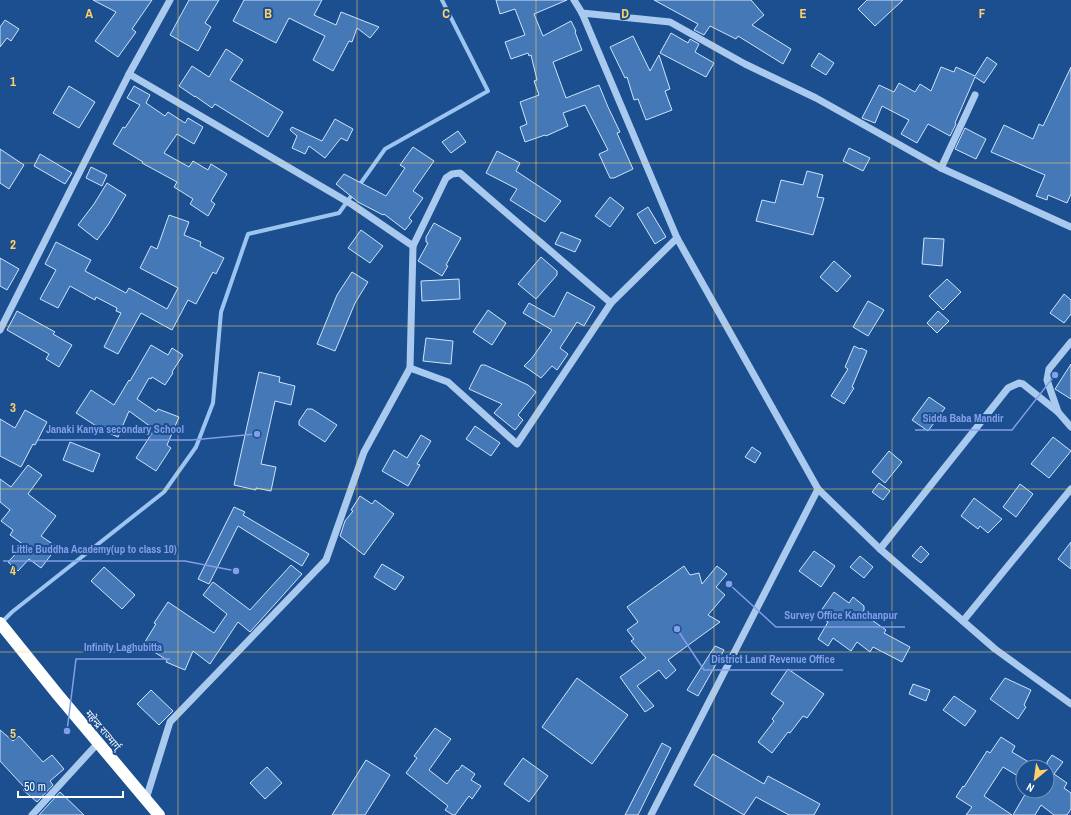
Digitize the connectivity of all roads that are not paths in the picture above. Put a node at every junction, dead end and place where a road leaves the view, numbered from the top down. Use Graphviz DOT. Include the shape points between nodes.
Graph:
graph roads {
  1 [pos="170,0"];
  2 [pos="574,0"];
  3 [pos="582,13"];
  4 [pos="129,74"];
  5 [pos="975,95"];
  6 [pos="941,168"];
  7 [pos="1071,227"];
  8 [pos="677,238"];
  9 [pos="413,246"];
  10 [pos="611,304"];
  11 [pos="0,330"];
  12 [pos="1071,342"];
  13 [pos="410,368"];
  14 [pos="1058,412"];
  15 [pos="1071,427"];
  16 [pos="818,489"];
  17 [pos="1071,489"];
  18 [pos="880,549"];
  19 [pos="963,621"];
  20 [pos="0,623"];
  21 [pos="1071,704"];
  22 [pos="98,743"];
  23 [pos="146,799"];
  24 [pos="32,815"];
  25 [pos="159,815"];
  26 [pos="651,815"];
  1 -- 4 [label="street"];
  2 -- 3 [label="street"];
  3 -- 6 [label="street" via="670,22 745,64 816,98"];
  3 -- 8 [label="street"];
  4 -- 9 [label="street" via="340,197"];
  4 -- 11 [label="street"];
  5 -- 6 [label="street"];
  6 -- 7 [label="street"];
  8 -- 10 [label="street"];
  8 -- 16 [label="street"];
  9 -- 10 [label="street" via="446,178 460,173"];
  9 -- 13 [label="street"];
  10 -- 13 [label="street" via="517,444 448,382"];
  12 -- 14 [label="street" via="1048,373 1047,380"];
  13 -- 23 [label="street" via="364,452 326,560 170,722"];
  14 -- 15 [label="street"];
  14 -- 18 [label="street" via="1023,384 1018,383 1008,388"];
  16 -- 18 [label="street"];
  16 -- 26 [label="street"];
  17 -- 19 [label="street"];
  18 -- 19 [label="street"];
  19 -- 21 [label="street" via="995,649"];
  20 -- 22 [label="highway, महेन्द्र राज्मार्ग्"];
  22 -- 23 [label="highway, महेन्द्र राज्मार्ग्"];
  22 -- 24 [label="street"];
  23 -- 25 [label="highway, महेन्द्र राज्मार्ग्"];
}
